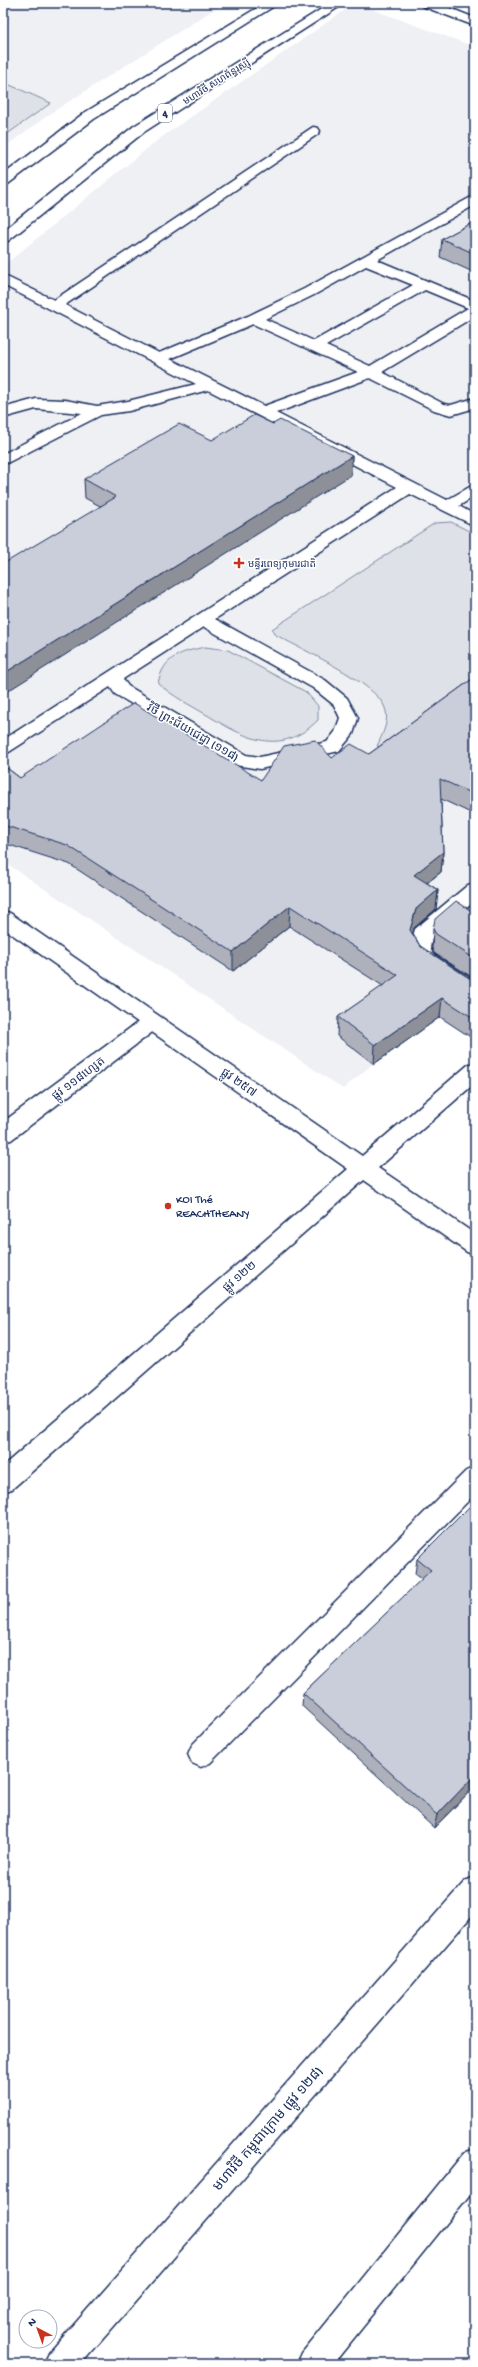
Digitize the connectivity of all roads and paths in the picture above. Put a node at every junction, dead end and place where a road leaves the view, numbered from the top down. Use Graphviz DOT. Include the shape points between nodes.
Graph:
graph roads {
  1 [pos="273,3"];
  2 [pos="339,3"];
  3 [pos="426,3"];
  4 [pos="475,22"];
  5 [pos="313,131"];
  6 [pos="3,181"];
  7 [pos="475,199"];
  8 [pos="3,238"];
  9 [pos="367,260"];
  10 [pos="3,279"];
  11 [pos="424,285"];
  12 [pos="56,305"];
  13 [pos="475,306"];
  14 [pos="475,310"];
  15 [pos="253,320"];
  16 [pos="314,347"];
  17 [pos="159,358"];
  18 [pos="371,372"];
  19 [pos="209,385"];
  20 [pos="475,403"];
  21 [pos="97,410"];
  22 [pos="263,412"];
  23 [pos="3,413"];
  24 [pos="3,460"];
  25 [pos="409,487"];
  26 [pos="475,489"];
  27 [pos="447,507"];
  28 [pos="475,521"];
  29 [pos="204,620"];
  30 [pos="113,677"];
  31 [pos="3,748"];
  32 [pos="475,890"];
  33 [pos="3,918"];
  34 [pos="475,991"];
  35 [pos="152,1022"];
  36 [pos="475,1071"];
  37 [pos="3,1134"];
  38 [pos="363,1169"];
  39 [pos="475,1246"];
  40 [pos="475,1478"];
  41 [pos="3,1481"];
  42 [pos="201,1754"];
  43 [pos="475,1891"];
  44 [pos="475,2164"];
  45 [pos="60,2364"];
  46 [pos="313,2364"];
  1 -- 6 [label="main road" via="89,116"];
  2 -- 8 [label="main road, មហាវិថី សហព័ន្ធរុស្ស៊ី / 4" via="139,129"];
  3 -- 4 [label="main road"];
  5 -- 12 [label="main road"];
  7 -- 9 [label="main road"];
  9 -- 11 [label="main road"];
  9 -- 15 [label="main road"];
  10 -- 12 [label="main road"];
  11 -- 13 [label="main road"];
  11 -- 16 [label="main road"];
  12 -- 17 [label="main road"];
  14 -- 18 [label="main road"];
  15 -- 16 [label="main road"];
  15 -- 17 [label="main road"];
  16 -- 18 [label="main road"];
  17 -- 19 [label="main road"];
  18 -- 20 [label="main road" via="439,407 451,410"];
  18 -- 22 [label="main road"];
  19 -- 21 [label="main road" via="129,406"];
  19 -- 22 [label="main road"];
  21 -- 23 [label="main road" via="65,404 36,404"];
  21 -- 24 [label="main road"];
  22 -- 25 [label="main road"];
  25 -- 27 [label="main road"];
  25 -- 29 [label="main road"];
  26 -- 27 [label="main road"];
  27 -- 28 [label="main road"];
  29 -- 30 [label="main road"];
  29 -- 30 [label="main road, វិថី ព្រះជ័យជេដ្ធា (១១៨)" via="319,684 341,702 349,718 344,734 333,747 260,763 242,761 121,690"];
  30 -- 31 [label="main road"];
  32 -- 34 [label="main road" via="422,934 420,948 426,959"];
  33 -- 35 [label="main road, ផ្លូវ ២៥៧"];
  35 -- 37 [label="main road, ផ្លូវ ១១៨ហ្សេត"];
  35 -- 38 [label="main road, ផ្លូវ ២៥៧"];
  36 -- 38 [label="main road, ផ្លូវ ១២២"];
  38 -- 39 [label="main road, ផ្លូវ ២៥៧"];
  38 -- 41 [label="main road, ផ្លូវ ១២២"];
  40 -- 42 [label="main road"];
  43 -- 45 [label="main road, មហាវិថី កម្ពុជាក្រោម (ផ្លូវ ១២៨)"];
  44 -- 46 [label="main road"];
}
